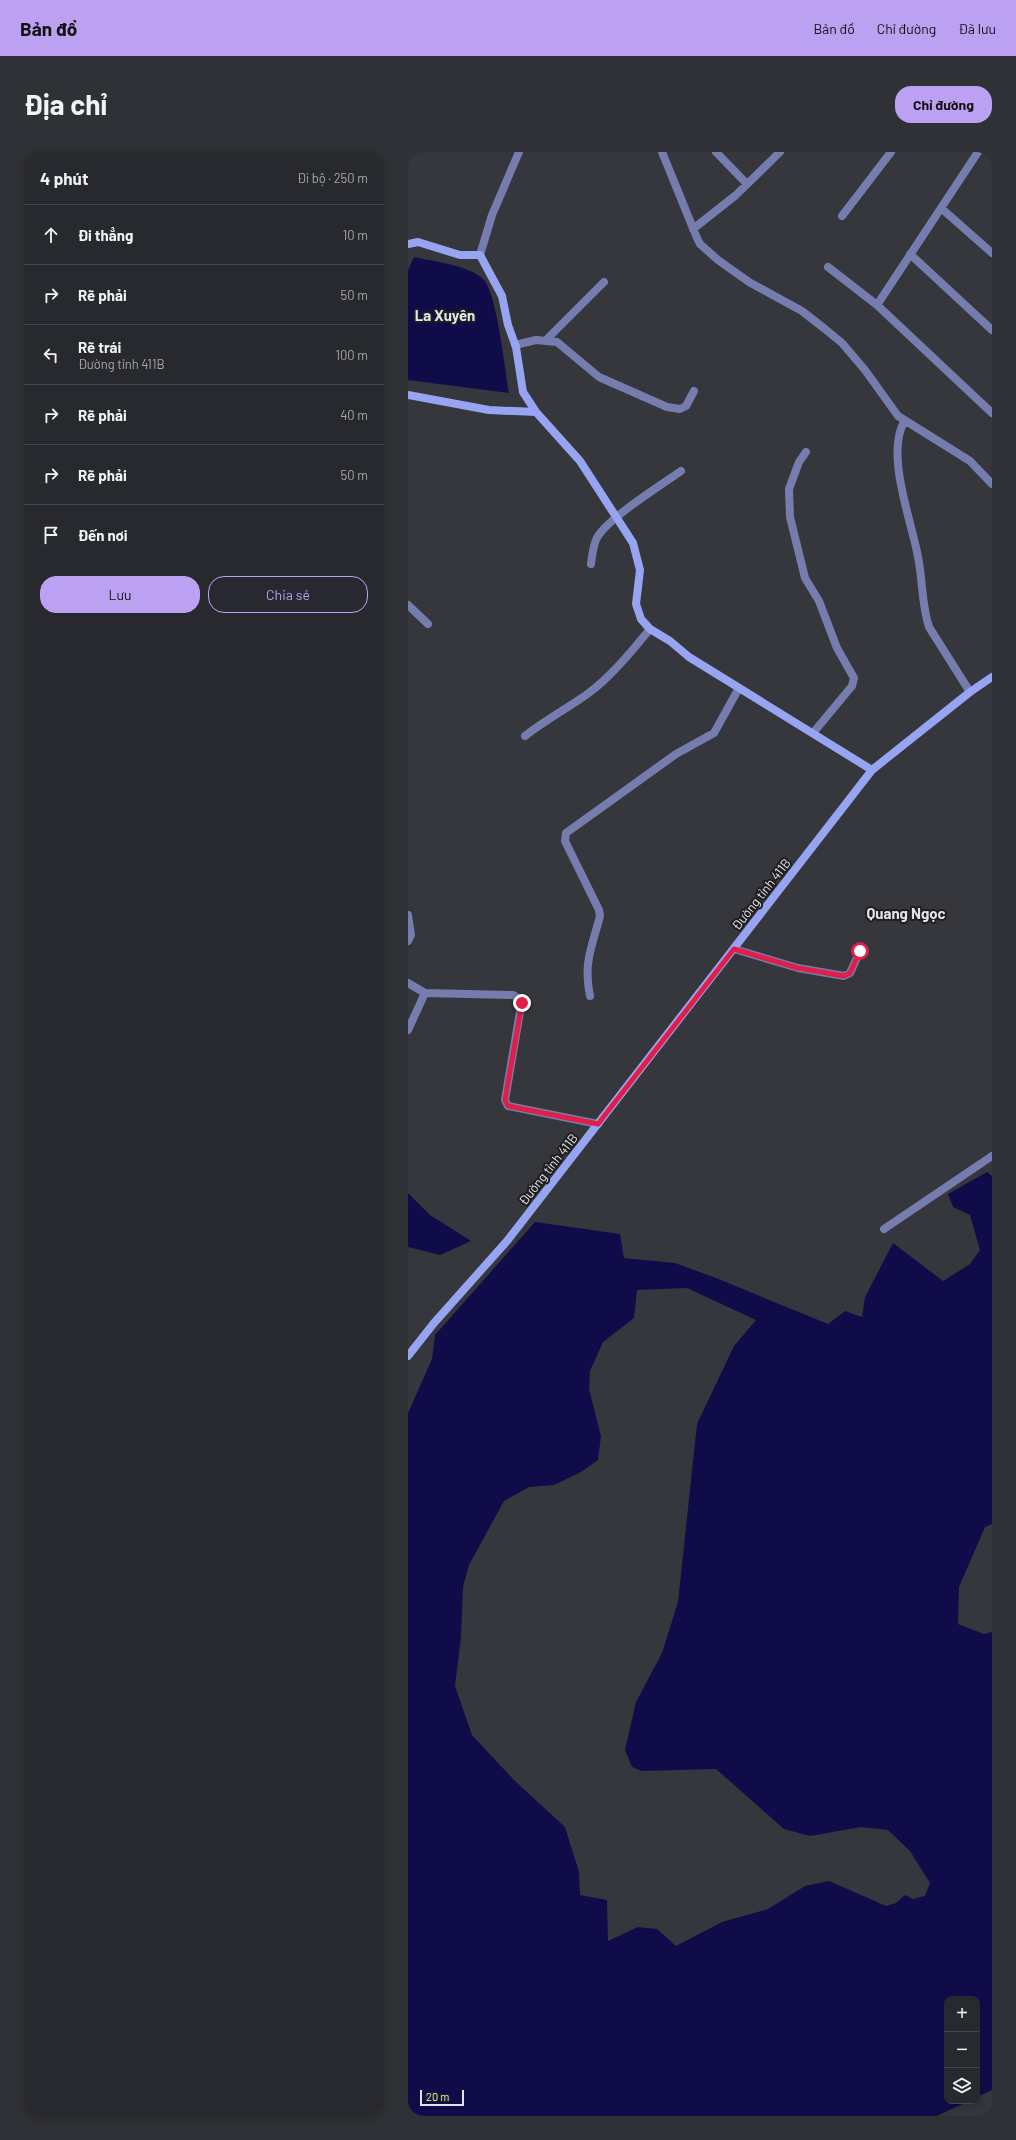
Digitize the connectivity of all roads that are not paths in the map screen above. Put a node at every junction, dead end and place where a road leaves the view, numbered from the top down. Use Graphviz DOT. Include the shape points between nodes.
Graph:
graph roads {
  1 [pos="519,152"];
  2 [pos="662,152"];
  3 [pos="716,152"];
  4 [pos="780,152"];
  5 [pos="891,152"];
  6 [pos="978,152"];
  7 [pos="747,184"];
  8 [pos="941,208"];
  9 [pos="842,216"];
  10 [pos="693,229"];
  11 [pos="408,244"];
  12 [pos="992,253"];
  13 [pos="910,254"];
  14 [pos="480,255"];
  15 [pos="828,267"];
  16 [pos="604,282"];
  17 [pos="876,305"];
  18 [pos="992,330"];
  19 [pos="547,339"];
  20 [pos="516,345"];
  21 [pos="694,391"];
  22 [pos="408,395"];
  23 [pos="536,412"];
  24 [pos="992,413"];
  25 [pos="904,422"];
  26 [pos="806,452"];
  27 [pos="681,471"];
  28 [pos="992,484"];
  29 [pos="618,516"];
  30 [pos="591,564"];
  31 [pos="408,605"];
  32 [pos="428,624"];
  33 [pos="650,629"];
  34 [pos="992,677"];
  35 [pos="739,688"];
  36 [pos="970,692"];
  37 [pos="813,733"];
  38 [pos="525,736"];
  39 [pos="872,770"];
  40 [pos="408,915"];
  41 [pos="408,941"];
  42 [pos="734,949"];
  43 [pos="860,951"];
  44 [pos="408,983"];
  45 [pos="425,993"];
  46 [pos="590,996"];
  47 [pos="408,1030"];
  48 [pos="598,1124"];
  49 [pos="992,1156"];
  50 [pos="884,1228"];
  51 [pos="408,1356"];
  1 -- 14 [label="street" via="492,215"];
  2 -- 10 [label="street"];
  3 -- 7 [label="street"];
  4 -- 7 [label="street"];
  5 -- 9 [label="street"];
  6 -- 8 [label="street"];
  7 -- 10 [label="street"];
  8 -- 12 [label="street"];
  8 -- 13 [label="street"];
  10 -- 25 [label="street" via="700,244 718,260 749,282 802,311 842,343"];
  11 -- 14 [label="main road" via="418,242 460,255"];
  13 -- 17 [label="street"];
  13 -- 18 [label="street"];
  14 -- 20 [label="main road" via="502,296 508,325"];
  15 -- 17 [label="street"];
  16 -- 19 [label="street"];
  17 -- 24 [label="street"];
  19 -- 20 [label="street"];
  19 -- 21 [label="street" via="557,342 599,377 667,407 680,409 686,406"];
  20 -- 23 [label="main road" via="523,392"];
  22 -- 23 [label="main road" via="489,410"];
  23 -- 29 [label="main road" via="580,462"];
  25 -- 28 [label="street" via="970,461"];
  25 -- 36 [label="street" via="897,441 902,487 917,551 925,615 929,627"];
  26 -- 37 [label="street" via="796,468 789,489 790,517 804,578 819,600 837,648 854,678 852,686"];
  27 -- 29 [label="street"];
  29 -- 30 [label="street" via="596,539"];
  29 -- 33 [label="main road" via="633,543 640,570 636,604 641,619"];
  31 -- 32 [label="street"];
  33 -- 35 [label="main road"];
  33 -- 38 [label="street" via="587,695"];
  34 -- 36 [label="main road, Đường tỉnh 411B"];
  35 -- 37 [label="main road"];
  35 -- 46 [label="street" via="714,733 676,754 566,833 565,841 600,916 587,960"];
  36 -- 39 [label="main road, Đường tỉnh 411B"];
  37 -- 39 [label="main road"];
  39 -- 42 [label="main road, Đường tỉnh 411B"];
  40 -- 41 [label="street" via="411,935"];
  42 -- 43 [label="street" via="798,968 844,976 850,973"];
  42 -- 48 [label="main road, Đường tỉnh 411B"];
  44 -- 45 [label="street"];
  45 -- 47 [label="street"];
  45 -- 48 [label="street" via="513,994 522,1000 505,1100 508,1106"];
  48 -- 51 [label="main road, Đường tỉnh 411B" via="507,1241"];
  49 -- 50 [label="street"];
}
